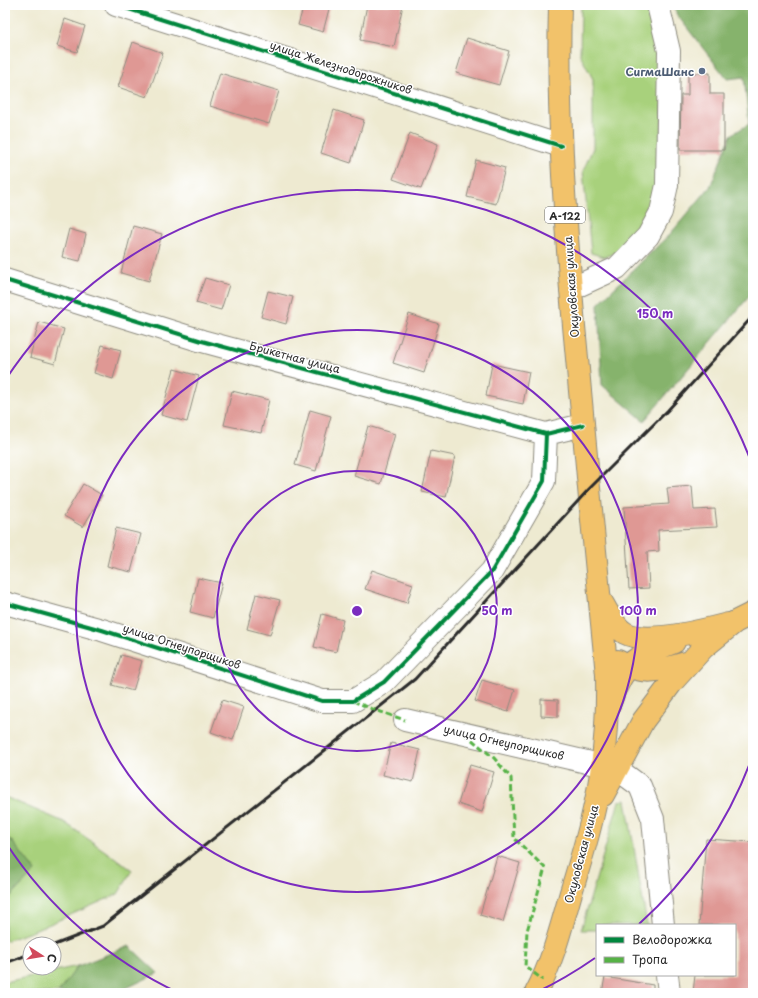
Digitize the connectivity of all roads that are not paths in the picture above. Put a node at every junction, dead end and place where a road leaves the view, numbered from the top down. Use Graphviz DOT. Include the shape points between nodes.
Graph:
graph roads {
  1 [pos="116,5"];
  2 [pos="560,5"];
  3 [pos="658,5"];
  4 [pos="561,146"];
  5 [pos="5,280"];
  6 [pos="571,289"];
  7 [pos="583,425"];
  8 [pos="546,434"];
  9 [pos="599,596"];
  10 [pos="5,603"];
  11 [pos="744,617"];
  12 [pos="702,631"];
  13 [pos="603,637"];
  14 [pos="689,662"];
  15 [pos="628,667"];
  16 [pos="608,712"];
  17 [pos="405,720"];
  18 [pos="609,767"];
  19 [pos="663,924"];
  20 [pos="667,976"];
  21 [pos="536,993"];
  22 [pos="668,993"];
  1 -- 4 [label="street, улица Железнодорожников"];
  2 -- 4 [label="main road, Окуловская улица / А-122" via="558,58"];
  3 -- 6 [label="street" via="669,51 667,185 661,212 648,236 617,268"];
  4 -- 6 [label="main road, Окуловская улица / А-122"];
  5 -- 8 [label="street, Брикетная улица" via="202,341"];
  6 -- 7 [label="main road, Окуловская улица / А-122"];
  7 -- 8 [label="street, Брикетная улица"];
  7 -- 9 [label="main road, А-122"];
  8 -- 10 [label="street, улица Огнеупорщиков" via="544,481 492,571 384,682 353,701 322,701 102,630"];
  9 -- 12 [label="main road" via="614,623 625,633 650,638"];
  9 -- 13 [label="main road"];
  11 -- 12 [label="main road"];
  11 -- 14 [label="main road"];
  12 -- 15 [label="main road" via="653,650 636,659"];
  13 -- 15 [label="main road" via="612,654"];
  13 -- 16 [label="main road"];
  14 -- 15 [label="main road" via="658,671 640,671"];
  14 -- 18 [label="main road"];
  15 -- 16 [label="main road" via="614,690"];
  16 -- 18 [label="main road, Окуловская улица"];
  17 -- 18 [label="street, улица Огнеупорщиков"];
  18 -- 19 [label="street" via="640,786 653,819"];
  18 -- 21 [label="main road, Окуловская улица" via="560,930"];
  20 -- 22 [label="street"];
}
